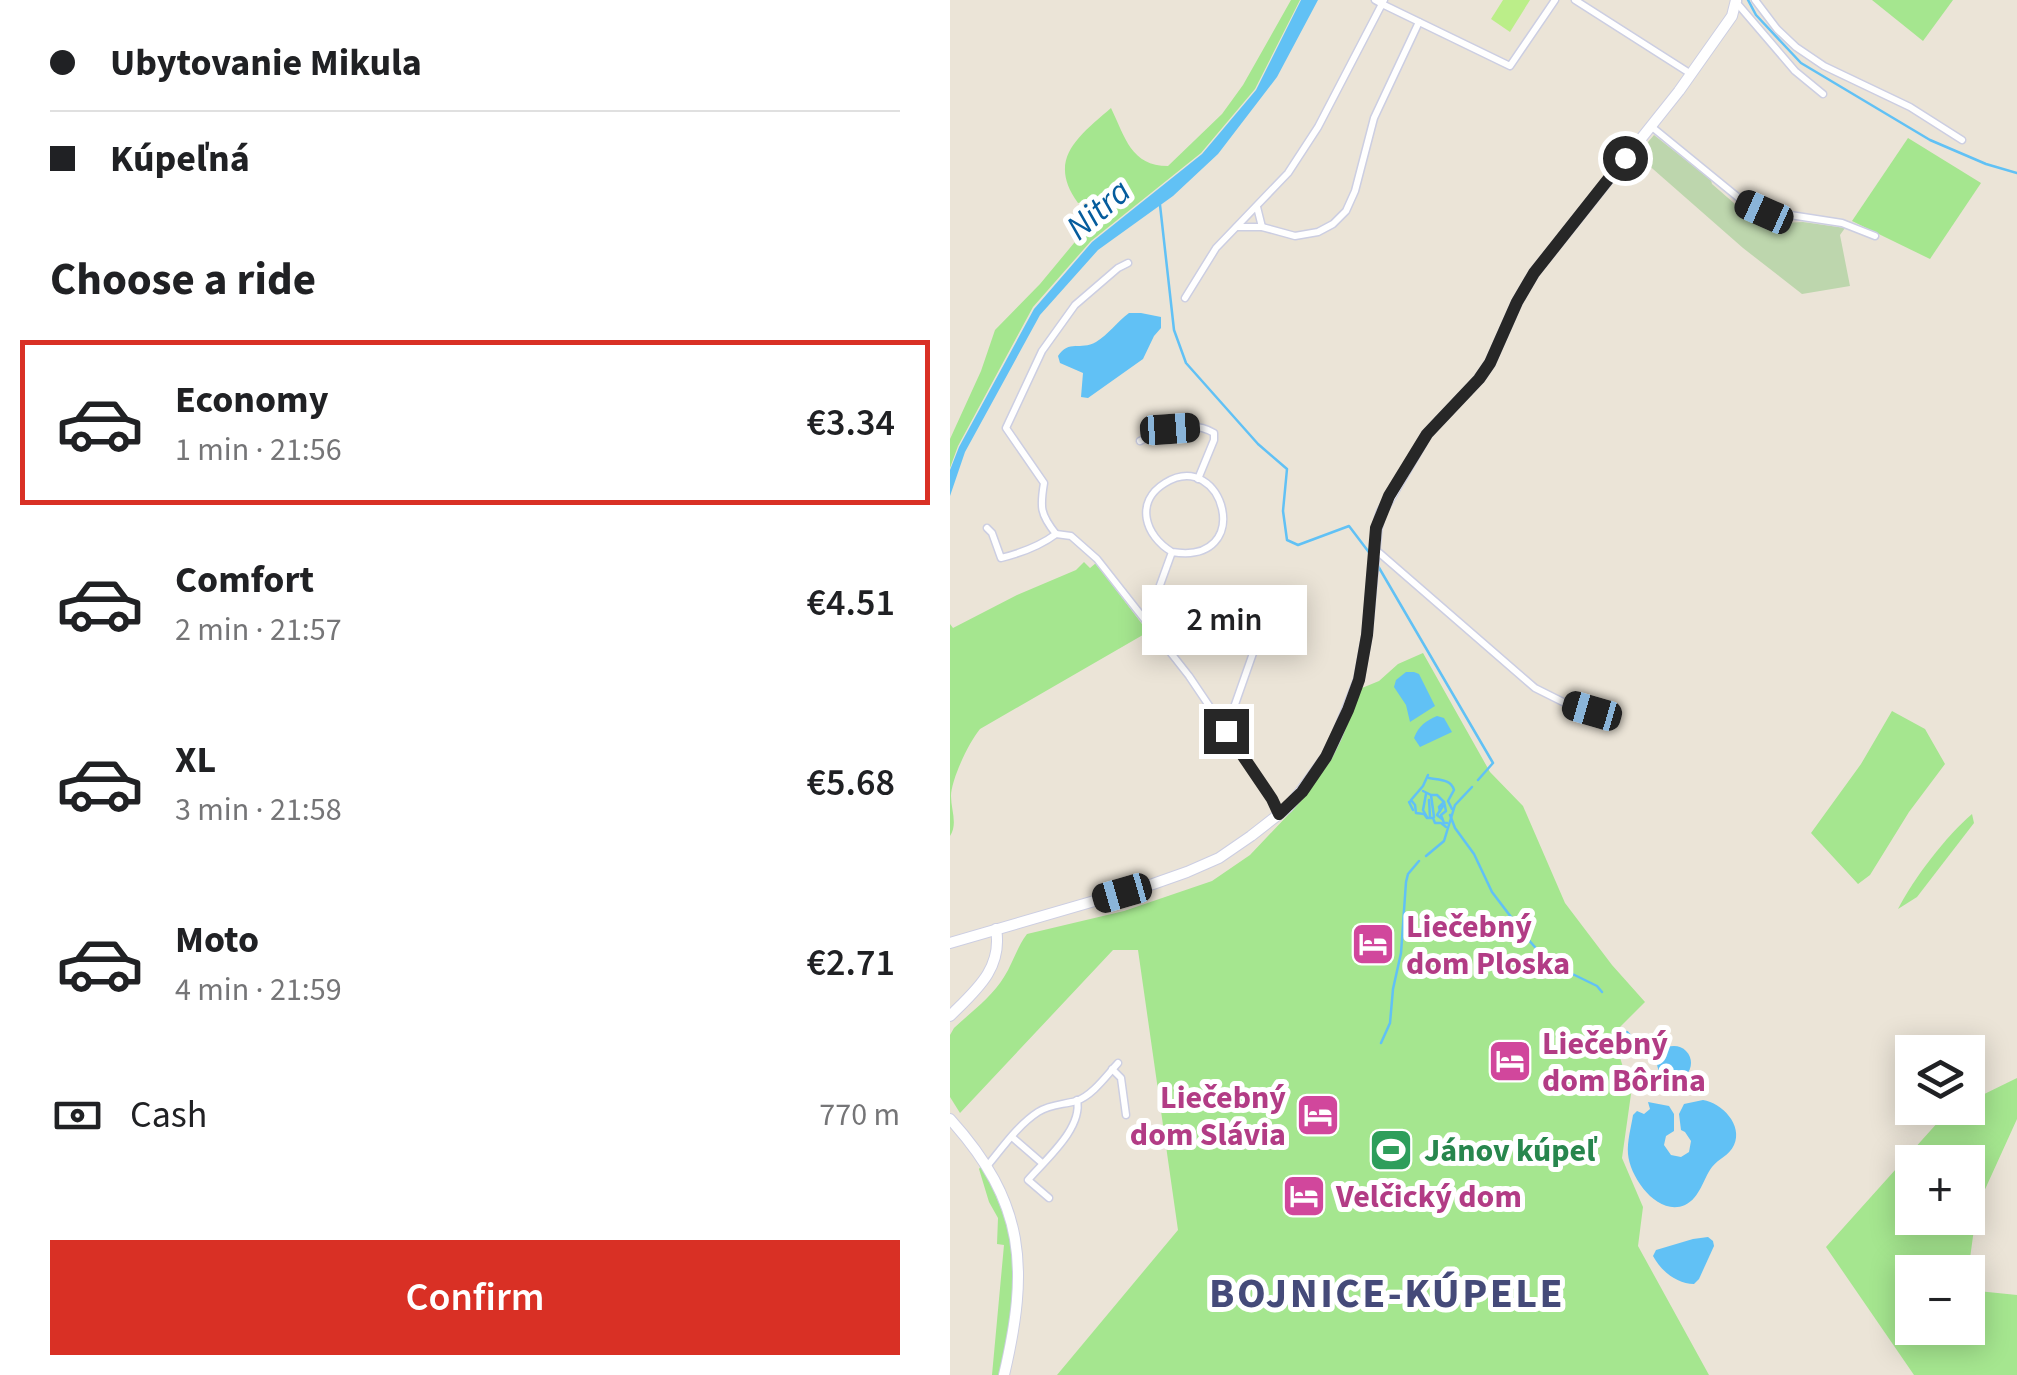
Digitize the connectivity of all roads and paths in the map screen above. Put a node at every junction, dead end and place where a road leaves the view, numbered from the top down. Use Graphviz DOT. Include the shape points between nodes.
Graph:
graph roads {
  1 [pos="1555,0"];
  2 [pos="1575,0"];
  3 [pos="1754,0"];
  4 [pos="1380,1"];
  5 [pos="1737,1"];
  6 [pos="1419,22"];
  7 [pos="1690,74"];
  8 [pos="1823,94"];
  9 [pos="1650,126"];
  10 [pos="1962,140"];
  11 [pos="1256,207"];
  12 [pos="1262,226"];
  13 [pos="1236,227"];
  14 [pos="1875,236"];
  15 [pos="1128,263"];
  16 [pos="1185,298"];
  17 [pos="1140,441"];
  18 [pos="1198,479"];
  19 [pos="987,528"];
  20 [pos="1056,534"];
  21 [pos="1375,549"];
  22 [pos="1172,552"];
  23 [pos="1265,619"];
  24 [pos="1147,622"];
  25 [pos="1592,711"];
  26 [pos="1226,731"];
  27 [pos="1283,811"];
  28 [pos="996,930"];
  29 [pos="950,943"];
  30 [pos="950,1016"];
  31 [pos="1078,1100"];
  32 [pos="1126,1115"];
  33 [pos="950,1119"];
  34 [pos="1012,1137"];
  35 [pos="1042,1163"];
  36 [pos="988,1165"];
  37 [pos="1049,1198"];
  38 [pos="1004,1375"];
  1 -- 6 [label="street" via="1510,66"];
  2 -- 7 [label="street"];
  3 -- 10 [label="street" via="1796,47 1824,66"];
  4 -- 6 [label="street"];
  4 -- 11 [label="street" via="1318,127"];
  5 -- 7 [label="street"];
  5 -- 8 [label="street"];
  6 -- 12 [label="street" via="1374,118 1346,211 1318,232 1295,236"];
  7 -- 9 [label="street"];
  9 -- 14 [label="street" via="1745,203"];
  9 -- 21 [label="street" via="1534,273 1479,379 1427,434 1381,512"];
  11 -- 12 [label="street"];
  11 -- 13 [label="street"];
  12 -- 13 [label="street"];
  13 -- 16 [label="street"];
  15 -- 20 [label="street" via="1076,305 1042,350 1006,428 1044,483 1043,518"];
  17 -- 18 [label="street" via="1170,429 1209,429 1214,440"];
  18 -- 22 [label="street" via="1168,480 1148,502 1150,532"];
  18 -- 22 [label="street" via="1221,499 1222,529 1202,551"];
  19 -- 20 [label="street" via="1001,558"];
  20 -- 24 [label="street" via="1070,536 1097,559"];
  21 -- 25 [label="street" via="1535,688"];
  21 -- 27 [label="street" via="1359,680 1326,757"];
  22 -- 24 [label="street"];
  23 -- 26 [label="street"];
  24 -- 26 [label="street"];
  26 -- 27 [label="street"];
  27 -- 28 [label="street" via="1219,858 1187,872"];
  28 -- 29 [label="street"];
  28 -- 30 [label="street" via="993,967"];
  31 -- 32 [label="street" via="1116,1066"];
  31 -- 34 [label="street" via="1041,1110"];
  31 -- 35 [label="street" via="1076,1122"];
  33 -- 36 [label="street"];
  34 -- 35 [label="street"];
  34 -- 36 [label="street"];
  35 -- 37 [label="street" via="1028,1180"];
  36 -- 38 [label="street" via="1018,1254 1018,1299"];
}
